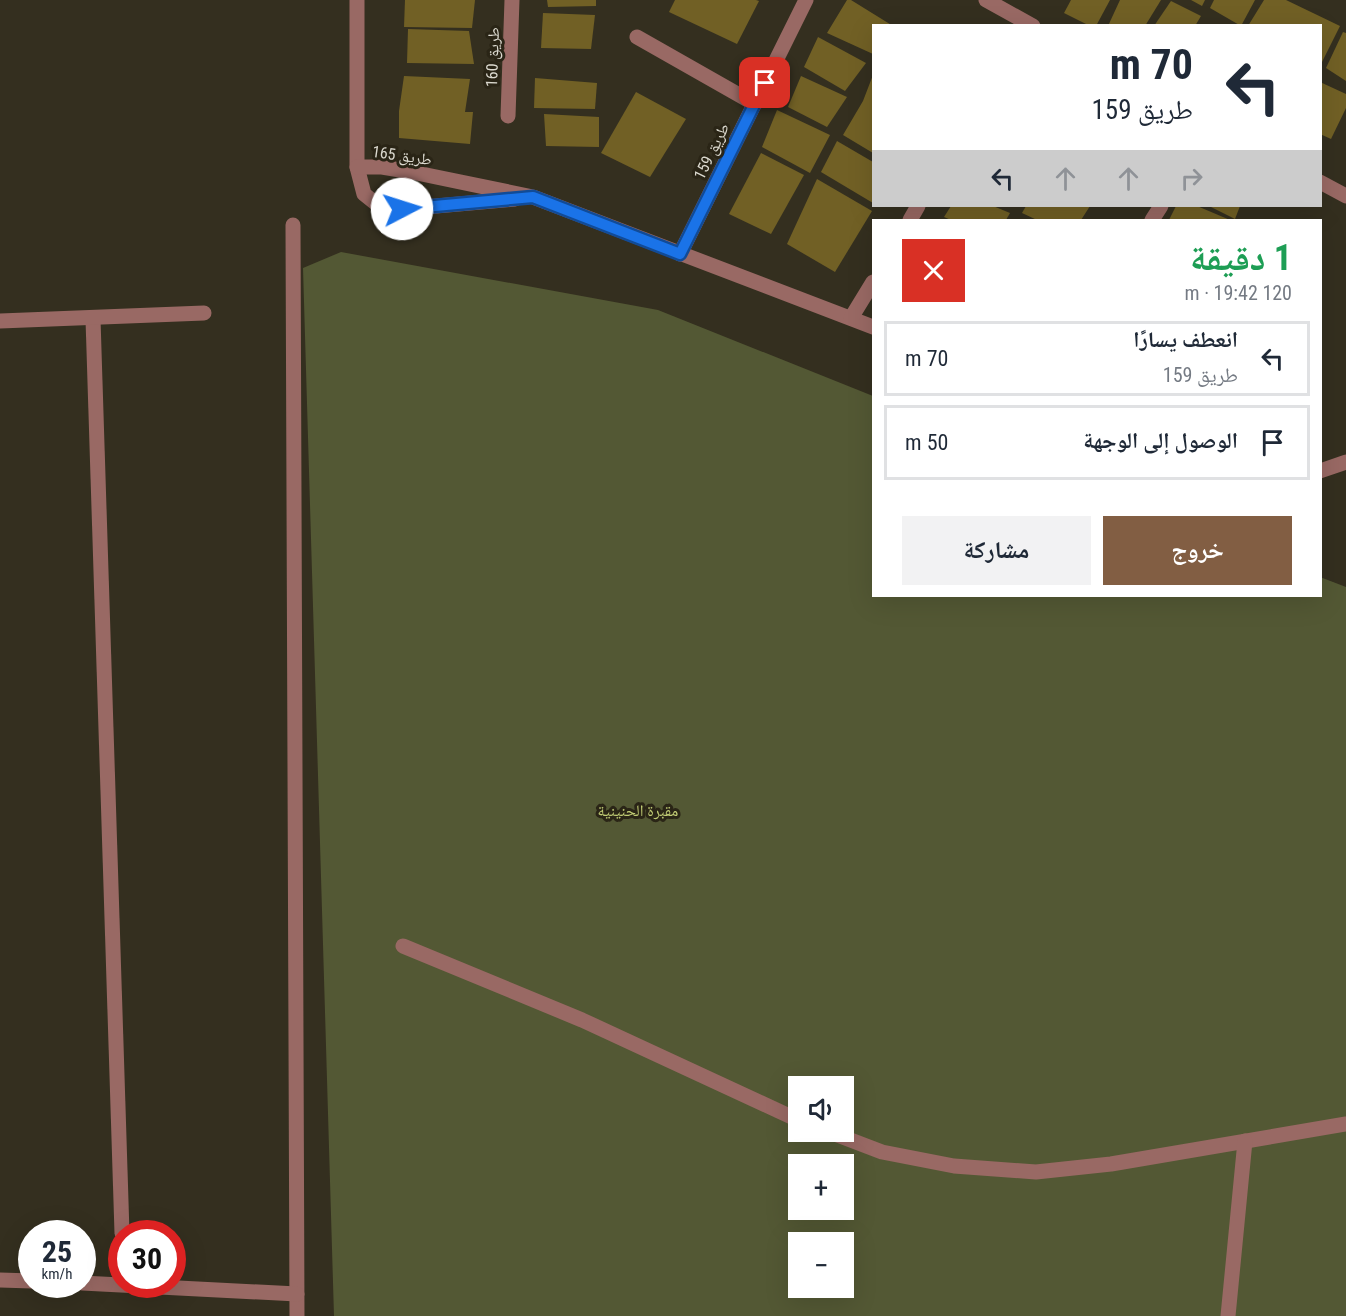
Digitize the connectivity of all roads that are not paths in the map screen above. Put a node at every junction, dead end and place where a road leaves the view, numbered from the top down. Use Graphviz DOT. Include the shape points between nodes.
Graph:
graph roads {
  1 [pos="357,0"];
  2 [pos="512,0"];
  3 [pos="806,0"];
  4 [pos="986,0"];
  5 [pos="1028,24"];
  6 [pos="637,37"];
  7 [pos="755,104"];
  8 [pos="508,116"];
  9 [pos="357,167"];
  10 [pos="1322,183"];
  11 [pos="1346,196"];
  12 [pos="533,197"];
  13 [pos="292,225"];
  14 [pos="680,254"];
  15 [pos="872,284"];
  16 [pos="204,313"];
  17 [pos="851,318"];
  18 [pos="93,319"];
  19 [pos="0,321"];
  20 [pos="872,327"];
  21 [pos="1346,462"];
  22 [pos="1322,470"];
  23 [pos="403,946"];
  24 [pos="788,1115"];
  25 [pos="1346,1124"];
  26 [pos="854,1141"];
  27 [pos="1245,1141"];
  28 [pos="122,1220"];
  29 [pos="0,1280"];
  30 [pos="18,1281"];
  31 [pos="186,1288"];
  32 [pos="297,1294"];
  33 [pos="297,1316"];
  34 [pos="1228,1316"];
  1 -- 9 [label="street"];
  2 -- 8 [label="street, طريق 160"];
  3 -- 7 [label="street, طريق 159"];
  4 -- 5 [label="street"];
  6 -- 7 [label="street"];
  7 -- 14 [label="street, طريق 159"];
  9 -- 12 [label="street, طريق 165" via="412,172"];
  9 -- 12 [label="street, طريق 165" via="364,194 379,206 402,209"];
  10 -- 11 [label="street"];
  12 -- 14 [label="street, طريق 165"];
  13 -- 32 [label="street"];
  14 -- 17 [label="street, طريق 165"];
  15 -- 17 [label="street"];
  16 -- 18 [label="street"];
  17 -- 20 [label="street, طريق 165"];
  18 -- 19 [label="street"];
  18 -- 28 [label="street"];
  21 -- 22 [label="street"];
  23 -- 24 [label="street" via="582,1020"];
  25 -- 27 [label="street"];
  26 -- 27 [label="street" via="882,1152 954,1166 1036,1172 1112,1164"];
  27 -- 34 [label="street"];
  29 -- 30 [label="street"];
  31 -- 32 [label="street"];
  32 -- 33 [label="street"];
}
